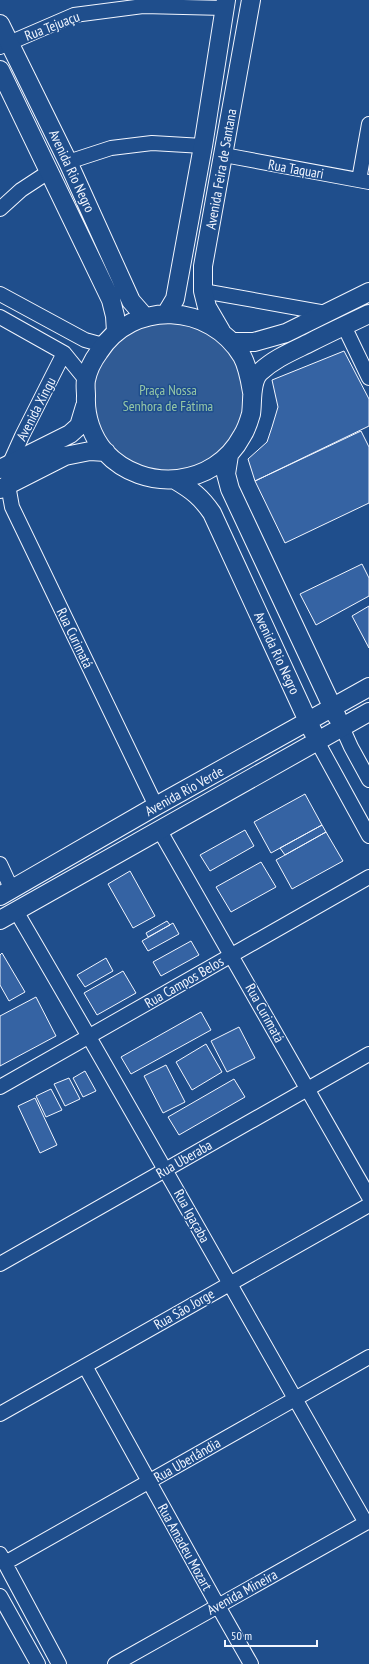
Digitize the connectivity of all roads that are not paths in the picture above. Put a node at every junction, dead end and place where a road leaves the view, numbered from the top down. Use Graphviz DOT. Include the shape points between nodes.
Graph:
graph roads {
  1 [pos="251,0"];
  2 [pos="133,3"];
  3 [pos="225,4"];
  4 [pos="0,24"];
  5 [pos="4,45"];
  6 [pos="0,70"];
  7 [pos="369,124"];
  8 [pos="203,146"];
  9 [pos="224,155"];
  10 [pos="68,162"];
  11 [pos="50,171"];
  12 [pos="364,181"];
  13 [pos="0,209"];
  14 [pos="203,291"];
  15 [pos="369,292"];
  16 [pos="0,294"];
  17 [pos="326,313"];
  18 [pos="166,314"];
  19 [pos="369,314"];
  20 [pos="0,317"];
  21 [pos="145,317"];
  22 [pos="344,326"];
  23 [pos="116,332"];
  24 [pos="227,338"];
  25 [pos="103,345"];
  26 [pos="64,353"];
  27 [pos="369,378"];
  28 [pos="86,380"];
  29 [pos="252,392"];
  30 [pos="85,406"];
  31 [pos="106,452"];
  32 [pos="229,455"];
  33 [pos="5,467"];
  34 [pos="175,480"];
  35 [pos="4,487"];
  36 [pos="369,687"];
  37 [pos="333,707"];
  38 [pos="369,712"];
  39 [pos="308,721"];
  40 [pos="342,727"];
  41 [pos="317,741"];
  42 [pos="369,780"];
  43 [pos="156,806"];
  44 [pos="160,831"];
  45 [pos="369,836"];
  46 [pos="0,864"];
  47 [pos="369,877"];
  48 [pos="6,893"];
  49 [pos="16,911"];
  50 [pos="0,920"];
  51 [pos="232,954"];
  52 [pos="90,1036"];
  53 [pos="369,1054"];
  54 [pos="0,1086"];
  55 [pos="308,1089"];
  56 [pos="166,1170"];
  57 [pos="369,1197"];
  58 [pos="369,1205"];
  59 [pos="0,1264"];
  60 [pos="229,1284"];
  61 [pos="369,1357"];
  62 [pos="84,1366"];
  63 [pos="295,1399"];
  64 [pos="0,1414"];
  65 [pos="149,1482"];
  66 [pos="367,1522"];
  67 [pos="3,1558"];
  68 [pos="0,1596"];
  69 [pos="218,1606"];
  70 [pos="38,1664"];
  71 [pos="59,1664"];
  72 [pos="115,1664"];
  73 [pos="251,1664"];
  1 -- 9 [label="main road, Avenida Feira de Santana"];
  2 -- 3 [label="street, Rua Tejuaçu"];
  2 -- 5 [label="street, Rua Tejuaçu" via="74,15"];
  3 -- 8 [label="main road, Avenida Feira de Santana"];
  4 -- 5 [label="main road, Avenida Rio Negro"];
  5 -- 10 [label="main road, Avenida Rio Negro"];
  6 -- 11 [label="main road, Avenida Rio Negro"];
  7 -- 12 [label="street"];
  8 -- 10 [label="street" via="152,143 111,148"];
  8 -- 18 [label="main road, Avenida Feira de Santana" via="175,299"];
  9 -- 12 [label="street, Rua Taquari"];
  9 -- 14 [label="main road, Avenida Feira de Santana" via="203,266"];
  10 -- 21 [label="main road, Avenida Rio Negro" via="131,301"];
  11 -- 13 [label="street" via="21,190"];
  11 -- 23 [label="main road, Avenida Rio Negro" via="111,300"];
  14 -- 17 [label="street"];
  14 -- 24 [label="main road, Avenida Feira de Santana" via="207,308"];
  15 -- 17 [label="main road"];
  16 -- 25 [label="street" via="85,340"];
  17 -- 24 [label="main road" via="286,333 254,342"];
  18 -- 21 [label="main road"];
  18 -- 24 [label="main road" via="206,322"];
  19 -- 22 [label="main road"];
  20 -- 26 [label="street"];
  21 -- 23 [label="main road"];
  22 -- 27 [label="street"];
  22 -- 29 [label="main road" via="276,359 258,374"];
  23 -- 25 [label="main road"];
  24 -- 29 [label="main road, Avenida Feira de Santana" via="242,357 249,374"];
  25 -- 28 [label="main road" via="93,361"];
  26 -- 28 [label="street"];
  26 -- 33 [label="street, Avenida Xingu"];
  28 -- 30 [label="main road"];
  29 -- 32 [label="main road" via="250,414 243,436"];
  30 -- 31 [label="main road" via="93,433"];
  30 -- 33 [label="main road" via="79,426 70,434"];
  31 -- 34 [label="main road" via="125,469 149,478"];
  31 -- 35 [label="main road" via="90,450 65,456"];
  32 -- 34 [label="main road" via="214,468 195,476"];
  32 -- 37 [label="main road, Avenida Rio Negro" via="226,474 230,489"];
  33 -- 35 [label="street, Rua Curimatá"];
  34 -- 39 [label="main road, Avenida Rio Negro" via="193,490 212,513"];
  35 -- 43 [label="street, Rua Curimatá"];
  36 -- 37 [label="main road, Avenida Rio Verde"];
  37 -- 39 [label="main road, Avenida Rio Verde"];
  37 -- 40 [label="main road, Avenida Rio Negro"];
  38 -- 40 [label="main road, Avenida Rio Verde"];
  39 -- 41 [label="main road, Avenida Rio Negro"];
  39 -- 43 [label="main road, Avenida Rio Verde"];
  40 -- 41 [label="main road, Avenida Rio Verde"];
  40 -- 42 [label="street, Avenida Rio Negro"];
  41 -- 44 [label="main road, Avenida Rio Verde"];
  41 -- 45 [label="street, Avenida Rio Negro"];
  43 -- 48 [label="main road, Avenida Rio Verde"];
  44 -- 49 [label="main road, Avenida Rio Verde"];
  44 -- 51 [label="street, Rua Curimatá"];
  46 -- 48 [label="street"];
  47 -- 51 [label="street, Rua Campos Belos"];
  49 -- 50 [label="main road, Avenida Rio Verde"];
  49 -- 52 [label="street, Rua Igaçaba"];
  51 -- 52 [label="street, Rua Campos Belos"];
  51 -- 55 [label="street, Rua Curimatá"];
  52 -- 54 [label="street, Rua Campos Belos"];
  52 -- 56 [label="street, Rua Igaçaba"];
  53 -- 55 [label="street, Rua Uberaba"];
  55 -- 56 [label="street, Rua Uberaba"];
  55 -- 57 [label="street, Rua Curimatá"];
  56 -- 59 [label="street, Rua Uberaba"];
  56 -- 60 [label="street, Rua Igaçaba"];
  58 -- 60 [label="street, Rua São Jorge"];
  60 -- 62 [label="street, Rua São Jorge"];
  60 -- 63 [label="street, Rua Igaçaba"];
  61 -- 63 [label="street, Rua Uberlândia"];
  62 -- 64 [label="street, Rua São Jorge"];
  62 -- 65 [label="street, Rua Amadeu Mozart"];
  63 -- 65 [label="street, Rua Uberlândia"];
  63 -- 66 [label="street, Rua Igaçaba"];
  65 -- 67 [label="street, Rua Uberlândia"];
  65 -- 69 [label="street, Rua Amadeu Mozart"];
  66 -- 69 [label="street, Avenida Mineira"];
  67 -- 71 [label="street"];
  68 -- 70 [label="street"];
  69 -- 72 [label="street, Avenida Mineira"];
  69 -- 73 [label="street, Rua Amadeu Mozart"];
}
